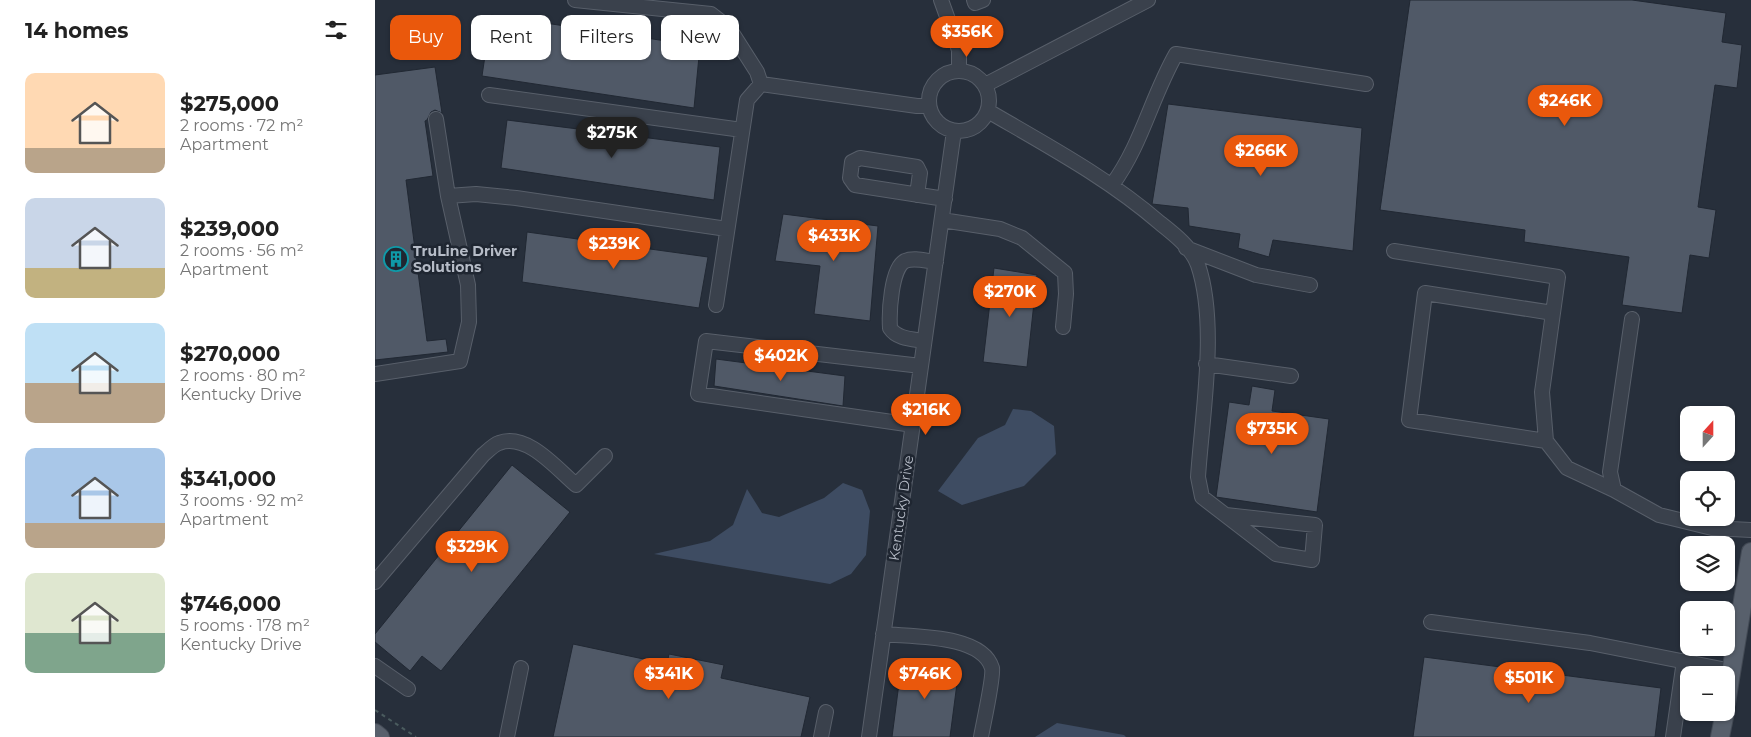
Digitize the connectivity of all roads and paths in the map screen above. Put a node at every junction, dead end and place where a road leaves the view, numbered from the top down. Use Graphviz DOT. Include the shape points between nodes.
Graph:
graph roads {
  1 [pos="575,0"];
  2 [pos="941,0"];
  3 [pos="974,0"];
  4 [pos="983,0"];
  5 [pos="1148,0"];
  6 [pos="959,71"];
  7 [pos="761,84"];
  8 [pos="1367,84"];
  9 [pos="985,85"];
  10 [pos="489,95"];
  11 [pos="929,106"];
  12 [pos="988,111"];
  13 [pos="436,119"];
  14 [pos="742,130"];
  15 [pos="954,131"];
  16 [pos="1112,186"];
  17 [pos="917,195"];
  18 [pos="448,196"];
  19 [pos="945,199"];
  20 [pos="942,220"];
  21 [pos="727,229"];
  22 [pos="1186,248"];
  23 [pos="1394,251"];
  24 [pos="936,262"];
  25 [pos="1310,285"];
  26 [pos="716,305"];
  27 [pos="1553,313"];
  28 [pos="1631,319"];
  29 [pos="1063,327"];
  30 [pos="924,341"];
  31 [pos="1206,364"];
  32 [pos="921,366"];
  33 [pos="375,374"];
  34 [pos="1291,376"];
  35 [pos="913,425"];
  36 [pos="1546,441"];
  37 [pos="605,456"];
  38 [pos="1614,490"];
  39 [pos="1226,515"];
  40 [pos="1751,530"];
  41 [pos="1751,552"];
  42 [pos="1750,573"];
  43 [pos="375,582"];
  44 [pos="1431,622"];
  45 [pos="883,634"];
  46 [pos="1684,661"];
  47 [pos="375,666"];
  48 [pos="1708,666"];
  49 [pos="1733,666"];
  50 [pos="521,668"];
  51 [pos="408,689"];
  52 [pos="375,710"];
  53 [pos="826,712"];
  54 [pos="1724,721"];
  55 [pos="375,734"];
  56 [pos="380,737"];
  57 [pos="416,737"];
  58 [pos="507,737"];
  59 [pos="821,737"];
  60 [pos="869,737"];
  61 [pos="981,737"];
  62 [pos="1673,737"];
  63 [pos="1721,737"];
  1 -- 7 [label="street" via="711,14 729,28"];
  2 -- 6 [label="street" via="959,50"];
  3 -- 4 [label="street" via="975,3"];
  5 -- 9 [label="street"];
  6 -- 9 [label="street" via="969,73"];
  6 -- 11 [label="street" via="940,78 933,86"];
  7 -- 11 [label="street"];
  7 -- 14 [label="street" via="747,100"];
  8 -- 16 [label="street" via="1176,54 1160,82 1128,163"];
  9 -- 12 [label="street" via="989,93"];
  10 -- 14 [label="street"];
  11 -- 15 [label="street" via="934,118 943,127"];
  12 -- 15 [label="street" via="975,127"];
  12 -- 16 [label="street"];
  13 -- 18 [label="street"];
  14 -- 21 [label="street"];
  15 -- 19 [label="street, Kentucky Drive"];
  16 -- 22 [label="street" via="1138,204"];
  17 -- 17 [label="street" via="855,185 850,178 852,162 859,158 917,167"];
  17 -- 19 [label="street"];
  18 -- 21 [label="street" via="476,194 515,198"];
  18 -- 33 [label="street" via="468,285 469,322 460,361"];
  19 -- 20 [label="street, Kentucky Drive"];
  20 -- 24 [label="street, Kentucky Drive"];
  20 -- 29 [label="street" via="1000,229 1022,238 1065,273"];
  21 -- 26 [label="street"];
  22 -- 25 [label="street" via="1256,276"];
  22 -- 31 [label="street" via="1197,263 1205,293"];
  23 -- 27 [label="street" via="1558,277"];
  24 -- 30 [label="street, Kentucky Drive"];
  24 -- 30 [label="street" via="912,259 897,268 895,277 890,328 901,337"];
  27 -- 36 [label="street" via="1542,392"];
  27 -- 36 [label="street" via="1425,293 1409,420"];
  28 -- 38 [label="street" via="1610,472"];
  30 -- 32 [label="street, Kentucky Drive"];
  31 -- 34 [label="street"];
  31 -- 39 [label="street" via="1198,477 1202,497"];
  32 -- 35 [label="street, Kentucky Drive"];
  32 -- 35 [label="street" via="706,341 698,394"];
  35 -- 45 [label="street, Kentucky Drive"];
  36 -- 38 [label="street" via="1567,468"];
  37 -- 43 [label="street" via="576,485 530,446 516,442 499,443 483,455"];
  38 -- 40 [label="street" via="1659,515 1712,528"];
  39 -- 39 [label="street" via="1315,525 1312,560 1276,554"];
  41 -- 42 [label="main road"];
  42 -- 49 [label="main road"];
  44 -- 46 [label="street" via="1590,643"];
  45 -- 60 [label="street, Kentucky Drive"];
  45 -- 61 [label="street" via="961,642 982,652 992,669"];
  46 -- 48 [label="street"];
  46 -- 62 [label="street"];
  47 -- 51 [label="street"];
  50 -- 58 [label="street"];
  52 -- 57 [label="path"];
  53 -- 59 [label="street"];
  54 -- 63 [label="main road"];
  55 -- 56 [label="main road"];
}
